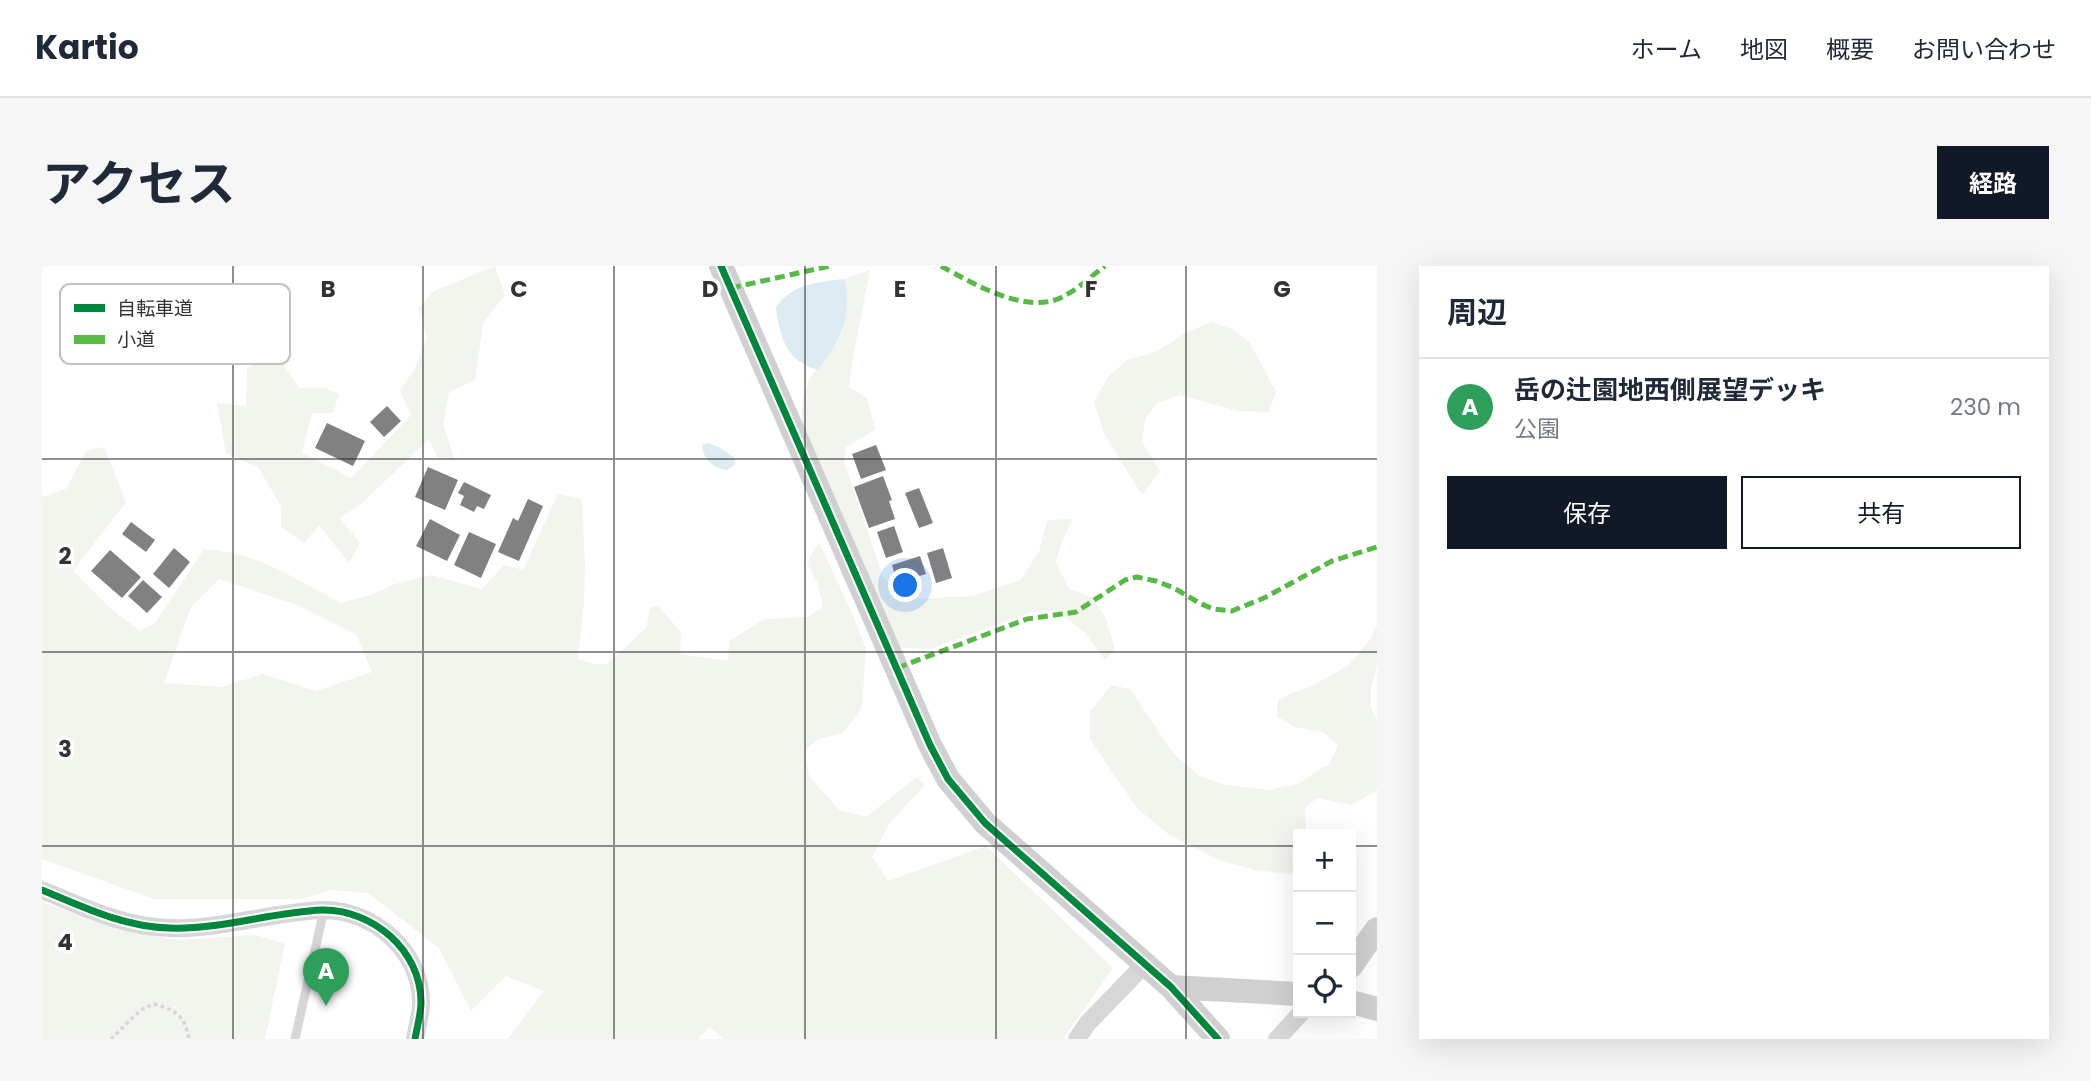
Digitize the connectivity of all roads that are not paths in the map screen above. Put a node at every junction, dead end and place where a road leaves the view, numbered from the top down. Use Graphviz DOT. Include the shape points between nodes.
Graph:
graph roads {
  1 [pos="722,266"];
  2 [pos="42,890"];
  3 [pos="324,910"];
  4 [pos="1377,929"];
  5 [pos="1356,959"];
  6 [pos="1145,964"];
  7 [pos="1171,987"];
  8 [pos="1293,994"];
  9 [pos="1356,1003"];
  10 [pos="1377,1009"];
  11 [pos="1296,1018"];
  12 [pos="295,1039"];
  13 [pos="415,1039"];
  14 [pos="1077,1039"];
  15 [pos="1217,1039"];
  16 [pos="1277,1039"];
  1 -- 6 [label="street" via="948,779 985,823"];
  2 -- 3 [label="street" via="143,927 200,928"];
  3 -- 12 [label="lane"];
  3 -- 13 [label="street" via="374,923 405,953 417,978 421,1002"];
  4 -- 5 [label="street"];
  6 -- 7 [label="street"];
  6 -- 14 [label="street"];
  7 -- 8 [label="street"];
  7 -- 15 [label="street"];
  9 -- 10 [label="street"];
  11 -- 16 [label="street"];
}
